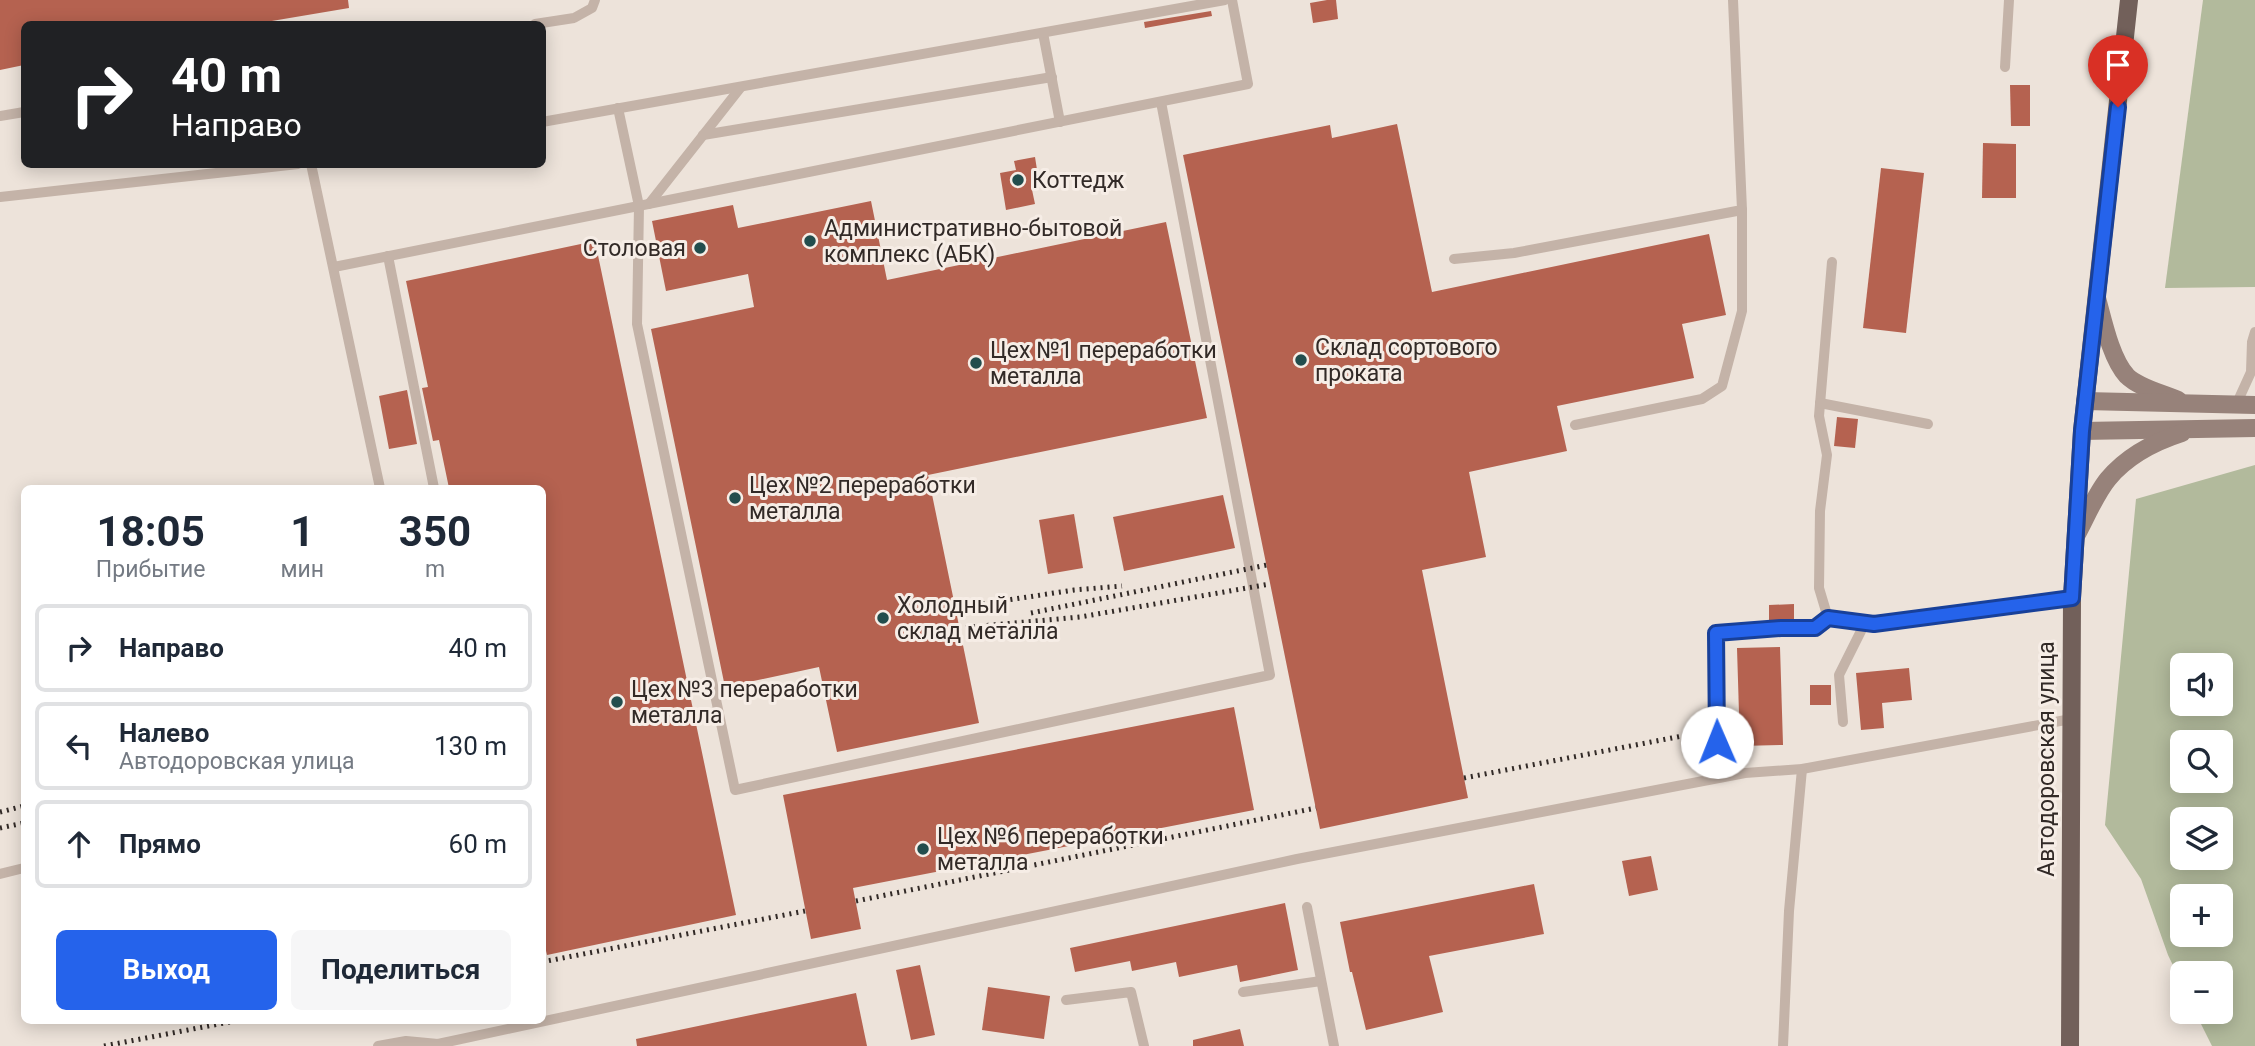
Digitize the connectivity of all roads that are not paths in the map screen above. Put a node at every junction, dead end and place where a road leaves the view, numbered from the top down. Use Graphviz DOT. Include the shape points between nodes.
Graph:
graph roads {
  1 [pos="595,0"];
  2 [pos="1225,0"];
  3 [pos="1232,0"];
  4 [pos="1733,0"];
  5 [pos="2008,0"];
  6 [pos="2129,0"];
  7 [pos="546,22"];
  8 [pos="1043,33"];
  9 [pos="2005,67"];
  10 [pos="1052,77"];
  11 [pos="741,87"];
  12 [pos="1161,102"];
  13 [pos="618,108"];
  14 [pos="21,112"];
  15 [pos="0,116"];
  16 [pos="546,121"];
  17 [pos="1060,122"];
  18 [pos="703,135"];
  19 [pos="262,168"];
  20 [pos="312,168"];
  21 [pos="0,197"];
  22 [pos="644,205"];
  23 [pos="1742,210"];
  24 [pos="388,256"];
  25 [pos="1454,259"];
  26 [pos="1832,262"];
  27 [pos="334,267"];
  28 [pos="2097,295"];
  29 [pos="2255,332"];
  30 [pos="2085,401"];
  31 [pos="1820,403"];
  32 [pos="2188,404"];
  33 [pos="2236,405"];
  34 [pos="2255,405"];
  35 [pos="1928,424"];
  36 [pos="1575,425"];
  37 [pos="2255,428"];
  38 [pos="2195,429"];
  39 [pos="2082,431"];
  40 [pos="379,485"];
  41 [pos="434,485"];
  42 [pos="2076,536"];
  43 [pos="2072,598"];
  44 [pos="1828,618"];
  45 [pos="1865,623"];
  46 [pos="2071,719"];
  47 [pos="1843,722"];
  48 [pos="1717,742"];
  49 [pos="1802,769"];
  50 [pos="21,869"];
  51 [pos="0,873"];
  52 [pos="1307,907"];
  53 [pos="1321,981"];
  54 [pos="1243,992"];
  55 [pos="1066,1000"];
  56 [pos="546,1021"];
  57 [pos="531,1024"];
  58 [pos="378,1046"];
  59 [pos="1144,1046"];
  60 [pos="1334,1046"];
  61 [pos="1783,1046"];
  62 [pos="2070,1046"];
  1 -- 7 [label="lane" via="592,8 574,18"];
  2 -- 8 [label="lane"];
  3 -- 12 [label="lane" via="1248,84"];
  4 -- 23 [label="lane"];
  5 -- 9 [label="lane"];
  6 -- 28 [label="main road, Автодоровская улица"];
  8 -- 10 [label="lane"];
  8 -- 11 [label="lane"];
  10 -- 17 [label="lane"];
  10 -- 18 [label="lane"];
  11 -- 13 [label="lane"];
  11 -- 18 [label="lane"];
  12 -- 17 [label="lane"];
  12 -- 22 [label="lane" via="1270,675 735,790 638,324"];
  13 -- 16 [label="lane"];
  13 -- 22 [label="lane"];
  14 -- 15 [label="lane"];
  17 -- 22 [label="lane"];
  18 -- 22 [label="lane"];
  19 -- 21 [label="lane"];
  20 -- 27 [label="lane"];
  22 -- 24 [label="lane"];
  23 -- 25 [label="lane" via="1514,253"];
  23 -- 36 [label="lane" via="1742,311 1722,386 1702,399"];
  24 -- 27 [label="lane"];
  24 -- 41 [label="lane"];
  26 -- 31 [label="lane"];
  27 -- 40 [label="lane"];
  28 -- 30 [label="main road, Автодоровская улица"];
  28 -- 32 [label="main road" via="2106,335 2127,375"];
  29 -- 33 [label="lane" via="2251,372"];
  30 -- 32 [label="main road"];
  30 -- 39 [label="main road, Автодоровская улица"];
  31 -- 35 [label="lane"];
  31 -- 44 [label="lane" via="1827,455 1820,511 1819,588"];
  32 -- 33 [label="main road"];
  33 -- 34 [label="main road"];
  37 -- 38 [label="main road"];
  38 -- 39 [label="main road"];
  38 -- 42 [label="main road" via="2155,443 2125,461 2107,480"];
  39 -- 42 [label="main road, Автодоровская улица"];
  42 -- 43 [label="main road, Автодоровская улица"];
  43 -- 45 [label="lane"];
  43 -- 46 [label="main road, Автодоровская улица"];
  44 -- 45 [label="lane"];
  44 -- 48 [label="lane" via="1815,628 1716,633"];
  45 -- 47 [label="lane" via="1839,675"];
  46 -- 49 [label="lane"];
  46 -- 62 [label="main road, Автодоровская улица"];
  49 -- 56 [label="lane" via="1745,773 1297,859"];
  49 -- 61 [label="lane"];
  50 -- 51 [label="lane"];
  52 -- 53 [label="lane"];
  53 -- 54 [label="lane"];
  53 -- 60 [label="lane"];
  55 -- 59 [label="lane" via="1131,992"];
  57 -- 58 [label="lane" via="438,1044 406,1041"];
}
